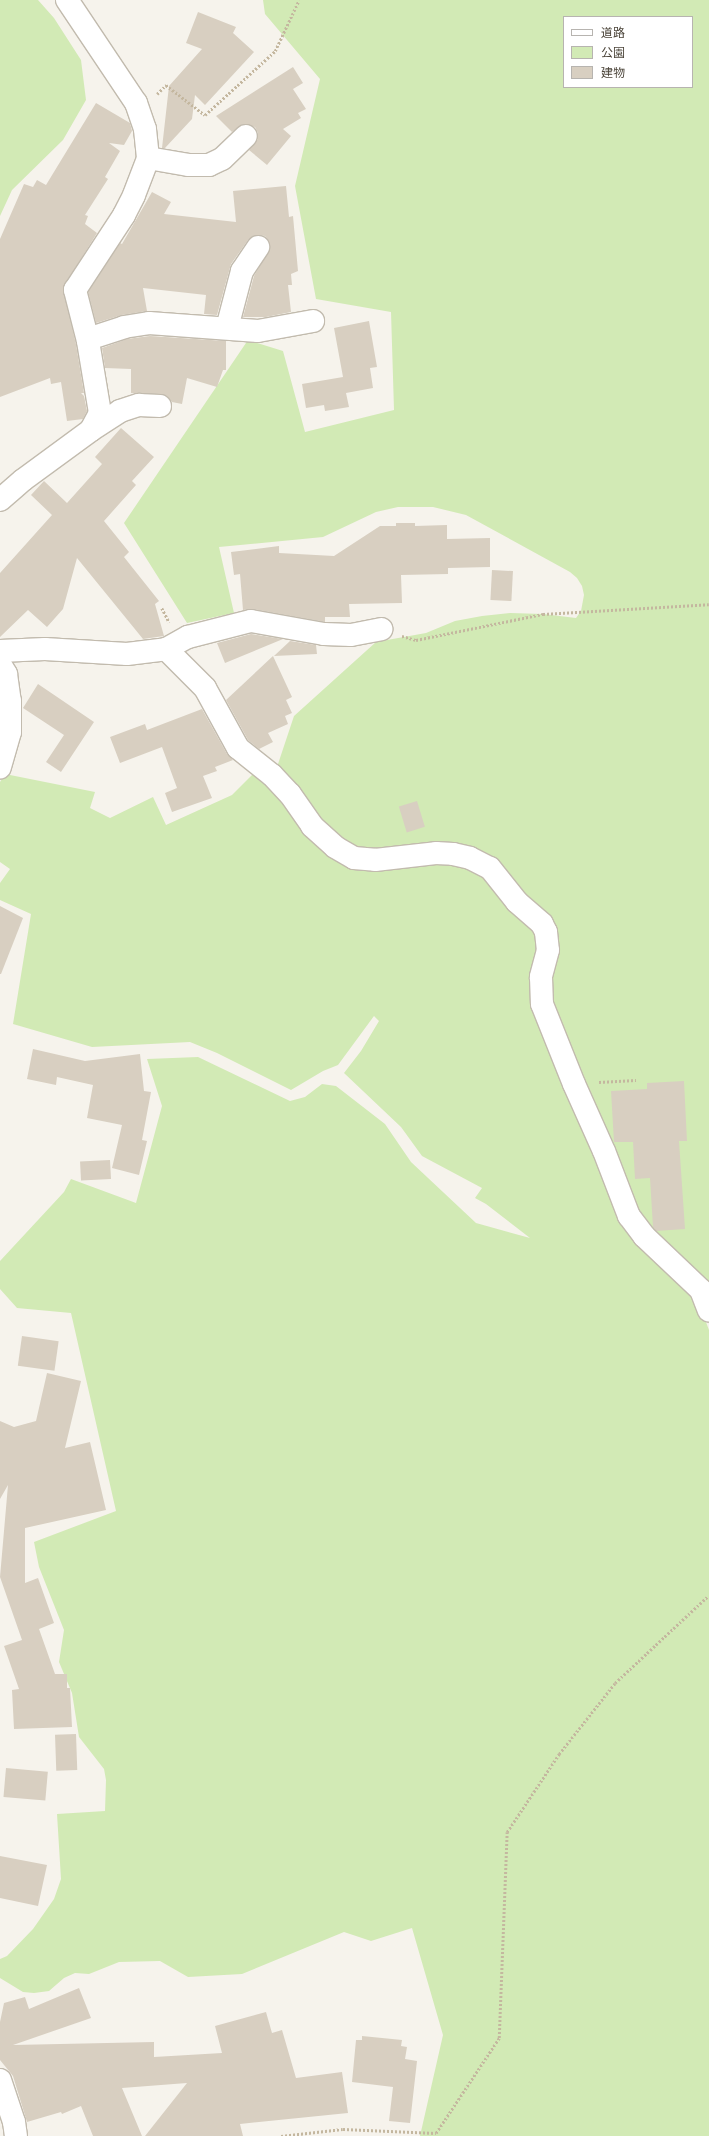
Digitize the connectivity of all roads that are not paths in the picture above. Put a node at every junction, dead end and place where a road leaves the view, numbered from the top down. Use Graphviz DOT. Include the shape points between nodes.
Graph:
graph roads {
  1 [pos="67,0"];
  2 [pos="246,136"];
  3 [pos="148,158"];
  4 [pos="258,247"];
  5 [pos="313,321"];
  6 [pos="227,328"];
  7 [pos="88,339"];
  8 [pos="160,406"];
  9 [pos="91,430"];
  10 [pos="0,500"];
  11 [pos="381,628"];
  12 [pos="166,649"];
  13 [pos="0,651"];
  14 [pos="0,664"];
  15 [pos="0,768"];
  16 [pos="709,1311"];
  17 [pos="0,2080"];
  18 [pos="16,2136"];
  1 -- 3 [label="street" via="136,103 145,129"];
  2 -- 3 [label="street" via="222,159 209,165 189,165"];
  3 -- 7 [label="street" via="124,215 75,290"];
  4 -- 6 [label="street" via="242,271"];
  5 -- 6 [label="street" via="258,331"];
  6 -- 7 [label="street" via="149,323 124,327"];
  7 -- 9 [label="street" via="100,412"];
  8 -- 9 [label="street" via="139,405 120,411"];
  9 -- 10 [label="street"];
  11 -- 12 [label="street" via="351,635 324,634 251,621 188,637"];
  12 -- 13 [label="street" via="127,654 45,648"];
  12 -- 16 [label="street" via="205,688 238,748 272,775 290,794 312,826 335,847 354,858 374,860 436,853 470,858 490,868 517,902 542,924 546,932 548,950 541,976 542,1004 629,1216 644,1236 701,1290"];
  14 -- 15 [label="street" via="6,674 10,732"];
  17 -- 18 [label="street"];
}
